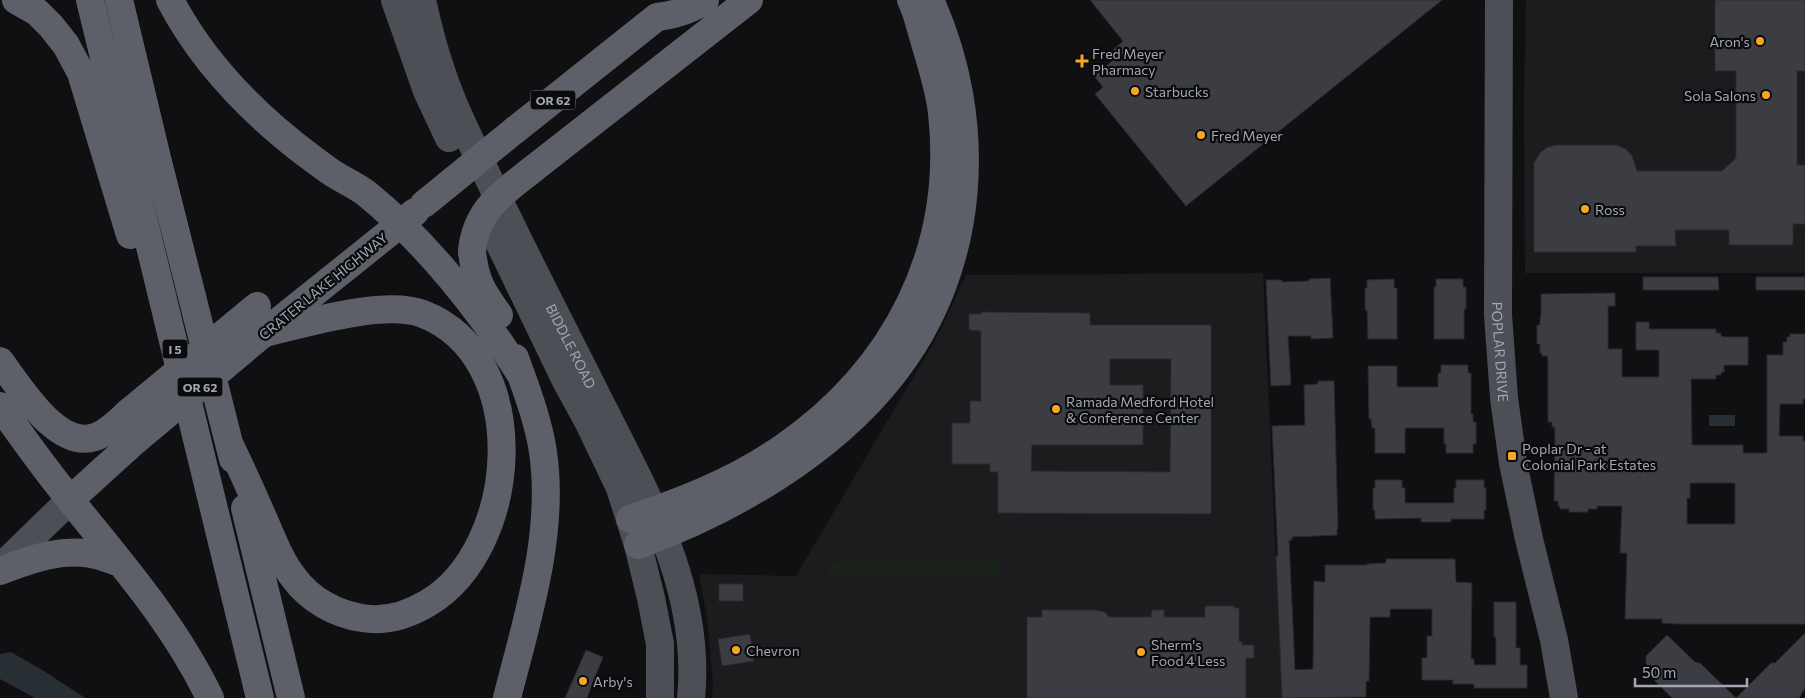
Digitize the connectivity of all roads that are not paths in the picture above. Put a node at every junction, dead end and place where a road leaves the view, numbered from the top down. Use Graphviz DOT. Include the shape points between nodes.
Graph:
graph roads {
  1 [pos="16,0"];
  2 [pos="90,0"];
  3 [pos="119,0"];
  4 [pos="170,0"];
  5 [pos="395,0"];
  6 [pos="422,0"];
  7 [pos="704,0"];
  8 [pos="749,0"];
  9 [pos="897,0"];
  10 [pos="911,0"];
  11 [pos="930,0"];
  12 [pos="1499,0"];
  13 [pos="659,8"];
  14 [pos="923,36"];
  15 [pos="400,223"];
  16 [pos="327,283"];
  17 [pos="169,326"];
  18 [pos="264,333"];
  19 [pos="0,361"];
  20 [pos="521,374"];
  21 [pos="0,406"];
  22 [pos="230,443"];
  23 [pos="71,499"];
  24 [pos="642,515"];
  25 [pos="664,536"];
  26 [pos="638,545"];
  27 [pos="122,564"];
  28 [pos="0,569"];
  29 [pos="210,698"];
  30 [pos="260,698"];
  31 [pos="291,698"];
  32 [pos="507,698"];
  33 [pos="660,698"];
  34 [pos="691,698"];
  35 [pos="1564,698"];
  1 -- 17 [label="highway" via="37,12 51,26 81,73 133,246"];
  2 -- 17 [label="highway, I 5"];
  3 -- 22 [label="highway, I 5" via="156,158"];
  4 -- 15 [label="highway" via="217,72 265,121 334,174 365,192"];
  5 -- 24 [label="main road, BIDDLE ROAD" via="427,91 565,379 620,488"];
  6 -- 24 [label="main road, BIDDLE ROAD" via="441,70 459,116"];
  7 -- 13 [label="highway, CRATER LAKE HIGHWAY / OR 62" via="677,14"];
  8 -- 20 [label="highway, bridge" via="533,169 486,210 477,226 472,251 476,278 500,316"];
  9 -- 14 [label="highway"];
  10 -- 14 [label="highway"];
  11 -- 25 [label="highway" via="952,58 958,84 965,134 965,166 964,196 953,250 924,324 893,374 828,439 742,497"];
  12 -- 35 [label="main road, POPLAR DRIVE" via="1498,307 1504,398 1513,463 1554,640"];
  13 -- 15 [label="highway, CRATER LAKE HIGHWAY / OR 62, bridge"];
  14 -- 24 [label="highway" via="942,112 943,194 924,273 897,330 863,377 800,436 707,491"];
  15 -- 16 [label="highway, CRATER LAKE HIGHWAY / OR 62"];
  15 -- 20 [label="highway" via="498,338"];
  16 -- 18 [label="highway, CRATER LAKE HIGHWAY / OR 62"];
  16 -- 19 [label="highway, bridge" via="257,306 102,435 92,438 73,437 46,419"];
  17 -- 30 [label="highway, I 5"];
  18 -- 22 [label="highway" via="388,309 424,314 456,335 472,351 482,368 497,408 502,460 491,519 469,565 439,597 404,615 384,619 350,616 312,597 294,579 278,553"];
  18 -- 23 [label="highway, CRATER LAKE HIGHWAY / OR 62, bridge"];
  20 -- 32 [label="highway" via="540,437 545,467 545,504 537,572"];
  21 -- 23 [label="highway"];
  22 -- 31 [label="highway, I 5"];
  23 -- 27 [label="highway"];
  23 -- 28 [label="main road, CRATER LAKE HIGHWAY / OR 62"];
  24 -- 25 [label="main road, BIDDLE ROAD"];
  24 -- 26 [label="main road, BIDDLE ROAD"];
  25 -- 26 [label="highway"];
  25 -- 34 [label="main road, BIDDLE ROAD" via="675,563 688,621 692,653"];
  26 -- 33 [label="main road, BIDDLE ROAD" via="660,644"];
  27 -- 28 [label="highway" via="79,552"];
  27 -- 29 [label="highway" via="176,638"];
}
